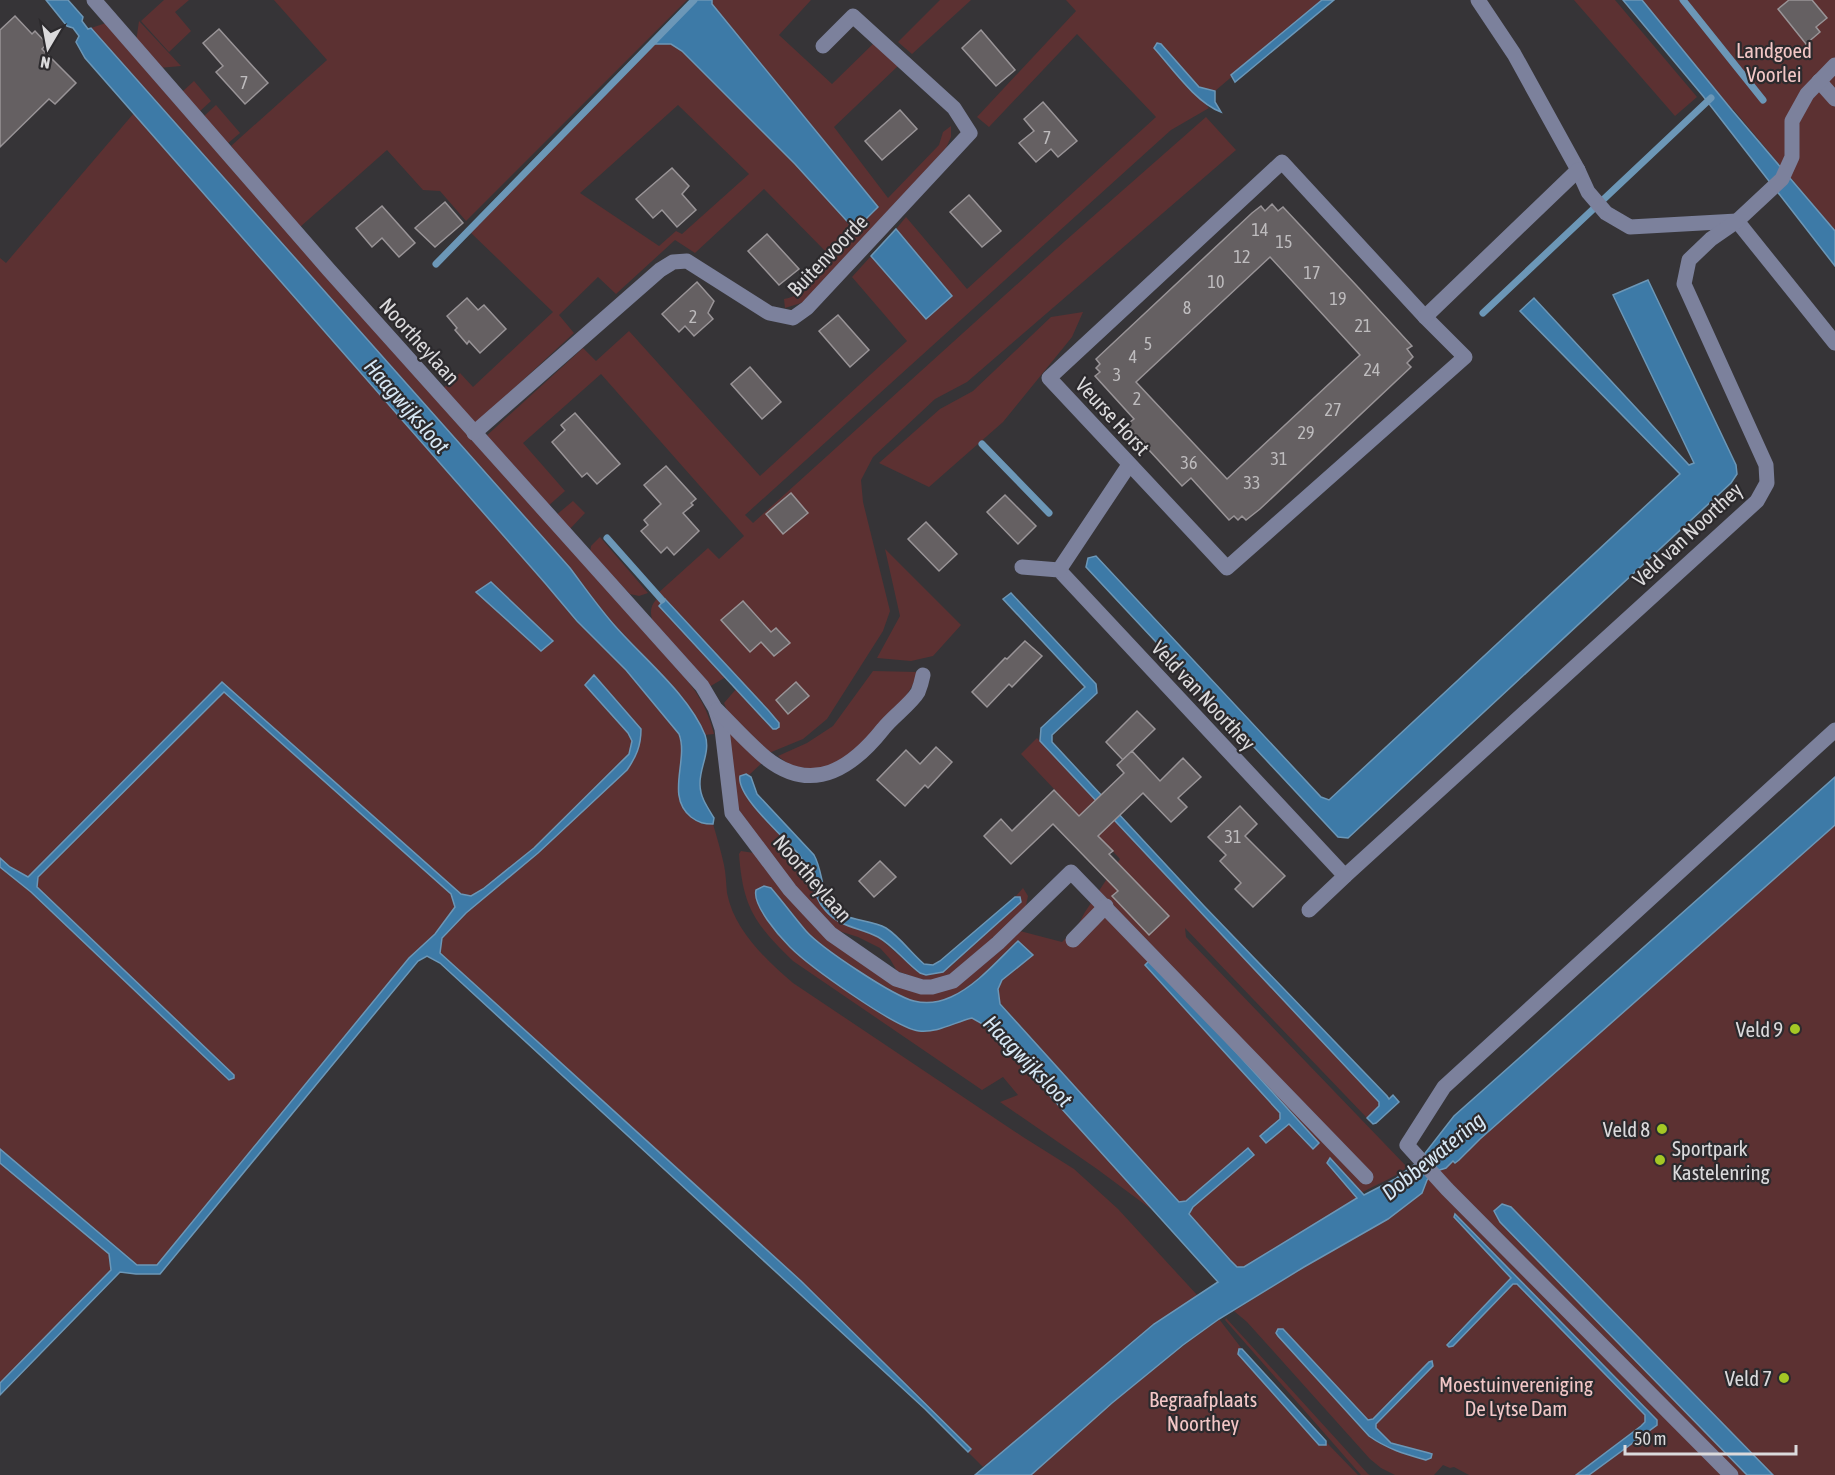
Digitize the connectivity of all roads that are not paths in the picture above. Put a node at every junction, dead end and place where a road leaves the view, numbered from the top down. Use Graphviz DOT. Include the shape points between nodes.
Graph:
graph roads {
  1 [pos="94,0"];
  2 [pos="1478,0"];
  3 [pos="823,46"];
  4 [pos="1835,65"];
  5 [pos="1819,81"];
  6 [pos="1835,99"];
  7 [pos="1578,170"];
  8 [pos="1737,221"];
  9 [pos="1425,317"];
  10 [pos="1835,343"];
  11 [pos="474,433"];
  12 [pos="1129,465"];
  13 [pos="1022,567"];
  14 [pos="1059,570"];
  15 [pos="923,675"];
  16 [pos="715,708"];
  17 [pos="1835,730"];
  18 [pos="1345,876"];
  19 [pos="1106,906"];
  20 [pos="1309,910"];
  21 [pos="1072,940"];
  22 [pos="1366,1177"];
  23 [pos="1731,1475"];
  1 -- 11 [label="street, Noortheylaan"];
  2 -- 7 [label="street" via="1514,54"];
  3 -- 11 [label="street, Buitenvoorde" via="853,16 954,108 970,133 807,308 793,318 769,313 687,261 673,262"];
  4 -- 5 [label="street"];
  5 -- 6 [label="street"];
  5 -- 8 [label="street, Veld van Noorthey" via="1792,121 1792,157 1782,179"];
  7 -- 8 [label="street" via="1588,192 1606,213 1630,227"];
  7 -- 9 [label="street"];
  8 -- 10 [label="street"];
  8 -- 18 [label="street, Veld van Noorthey" via="1689,260 1684,284 1766,465 1767,483 1757,501"];
  9 -- 12 [label="street, Veurse Horst" via="1465,357 1227,568"];
  9 -- 12 [label="street, Veurse Horst" via="1282,162 1049,378"];
  11 -- 16 [label="street, Noortheylaan" via="702,686"];
  12 -- 14 [label="street"];
  13 -- 14 [label="street"];
  14 -- 18 [label="street, Veld van Noorthey"];
  15 -- 16 [label="street, Noortheylaan" via="917,693 862,753 826,775 800,774 766,758"];
  16 -- 19 [label="street, Noortheylaan" via="722,729 732,813 790,890 823,926 896,980 922,987 953,981 1071,872"];
  17 -- 23 [label="street" via="1444,1087 1407,1145"];
  18 -- 20 [label="street, Veld van Noorthey"];
  19 -- 21 [label="street"];
  19 -- 22 [label="street"];
}
